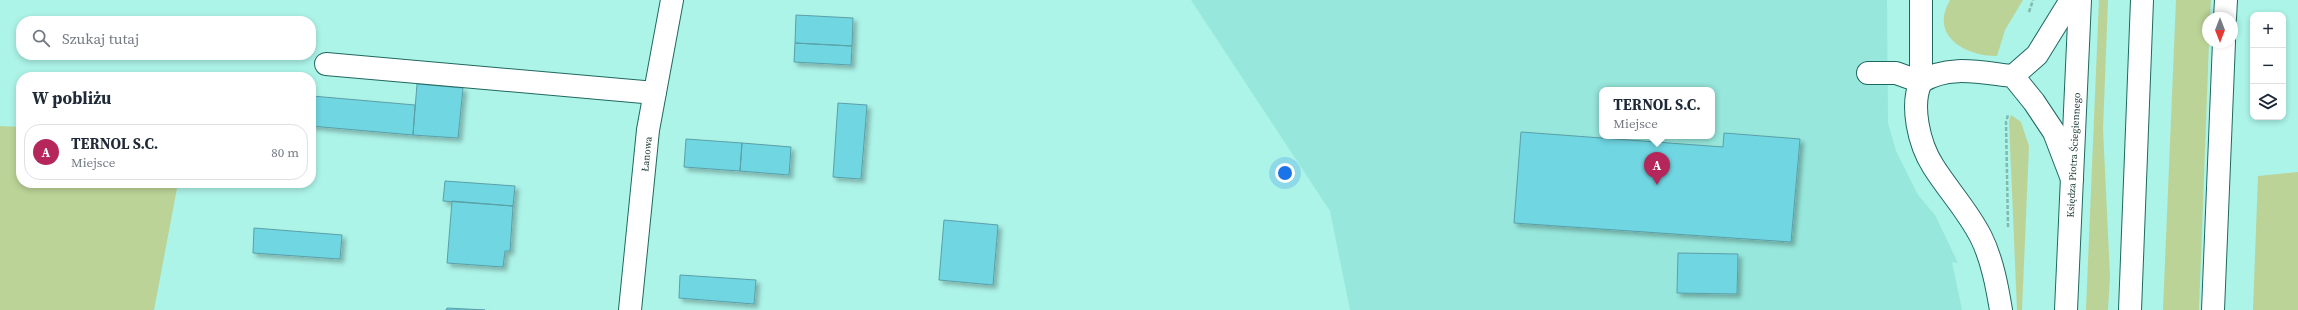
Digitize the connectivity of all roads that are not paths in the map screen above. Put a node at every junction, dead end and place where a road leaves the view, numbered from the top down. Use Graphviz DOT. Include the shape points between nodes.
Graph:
graph roads {
  1 [pos="672,0"];
  2 [pos="1921,0"];
  3 [pos="2071,0"];
  4 [pos="2080,0"];
  5 [pos="2142,0"];
  6 [pos="2226,0"];
  7 [pos="2225,12"];
  8 [pos="2224,48"];
  9 [pos="326,64"];
  10 [pos="1868,73"];
  11 [pos="2013,76"];
  12 [pos="1921,82"];
  13 [pos="655,93"];
  14 [pos="2072,179"];
  15 [pos="630,310"];
  16 [pos="2001,310"];
  17 [pos="2066,310"];
  18 [pos="2130,310"];
  19 [pos="2214,310"];
  1 -- 13 [label="main road, Łanowa"];
  2 -- 12 [label="main road"];
  3 -- 11 [label="main road" via="2037,55"];
  4 -- 14 [label="main road, Księdza Piotra Ściegiennego"];
  5 -- 18 [label="main road"];
  6 -- 7 [label="main road"];
  8 -- 19 [label="main road"];
  9 -- 13 [label="main road"];
  10 -- 12 [label="main road" via="1896,73"];
  11 -- 12 [label="main road" via="1964,71 1947,72 1930,75"];
  11 -- 14 [label="main road" via="2054,132"];
  12 -- 16 [label="main road" via="1917,89 1915,112 1921,135 1932,165 1981,237 1997,284"];
  13 -- 15 [label="main road, Łanowa" via="648,130"];
  14 -- 17 [label="main road, Księdza Piotra Ściegiennego"];
}
